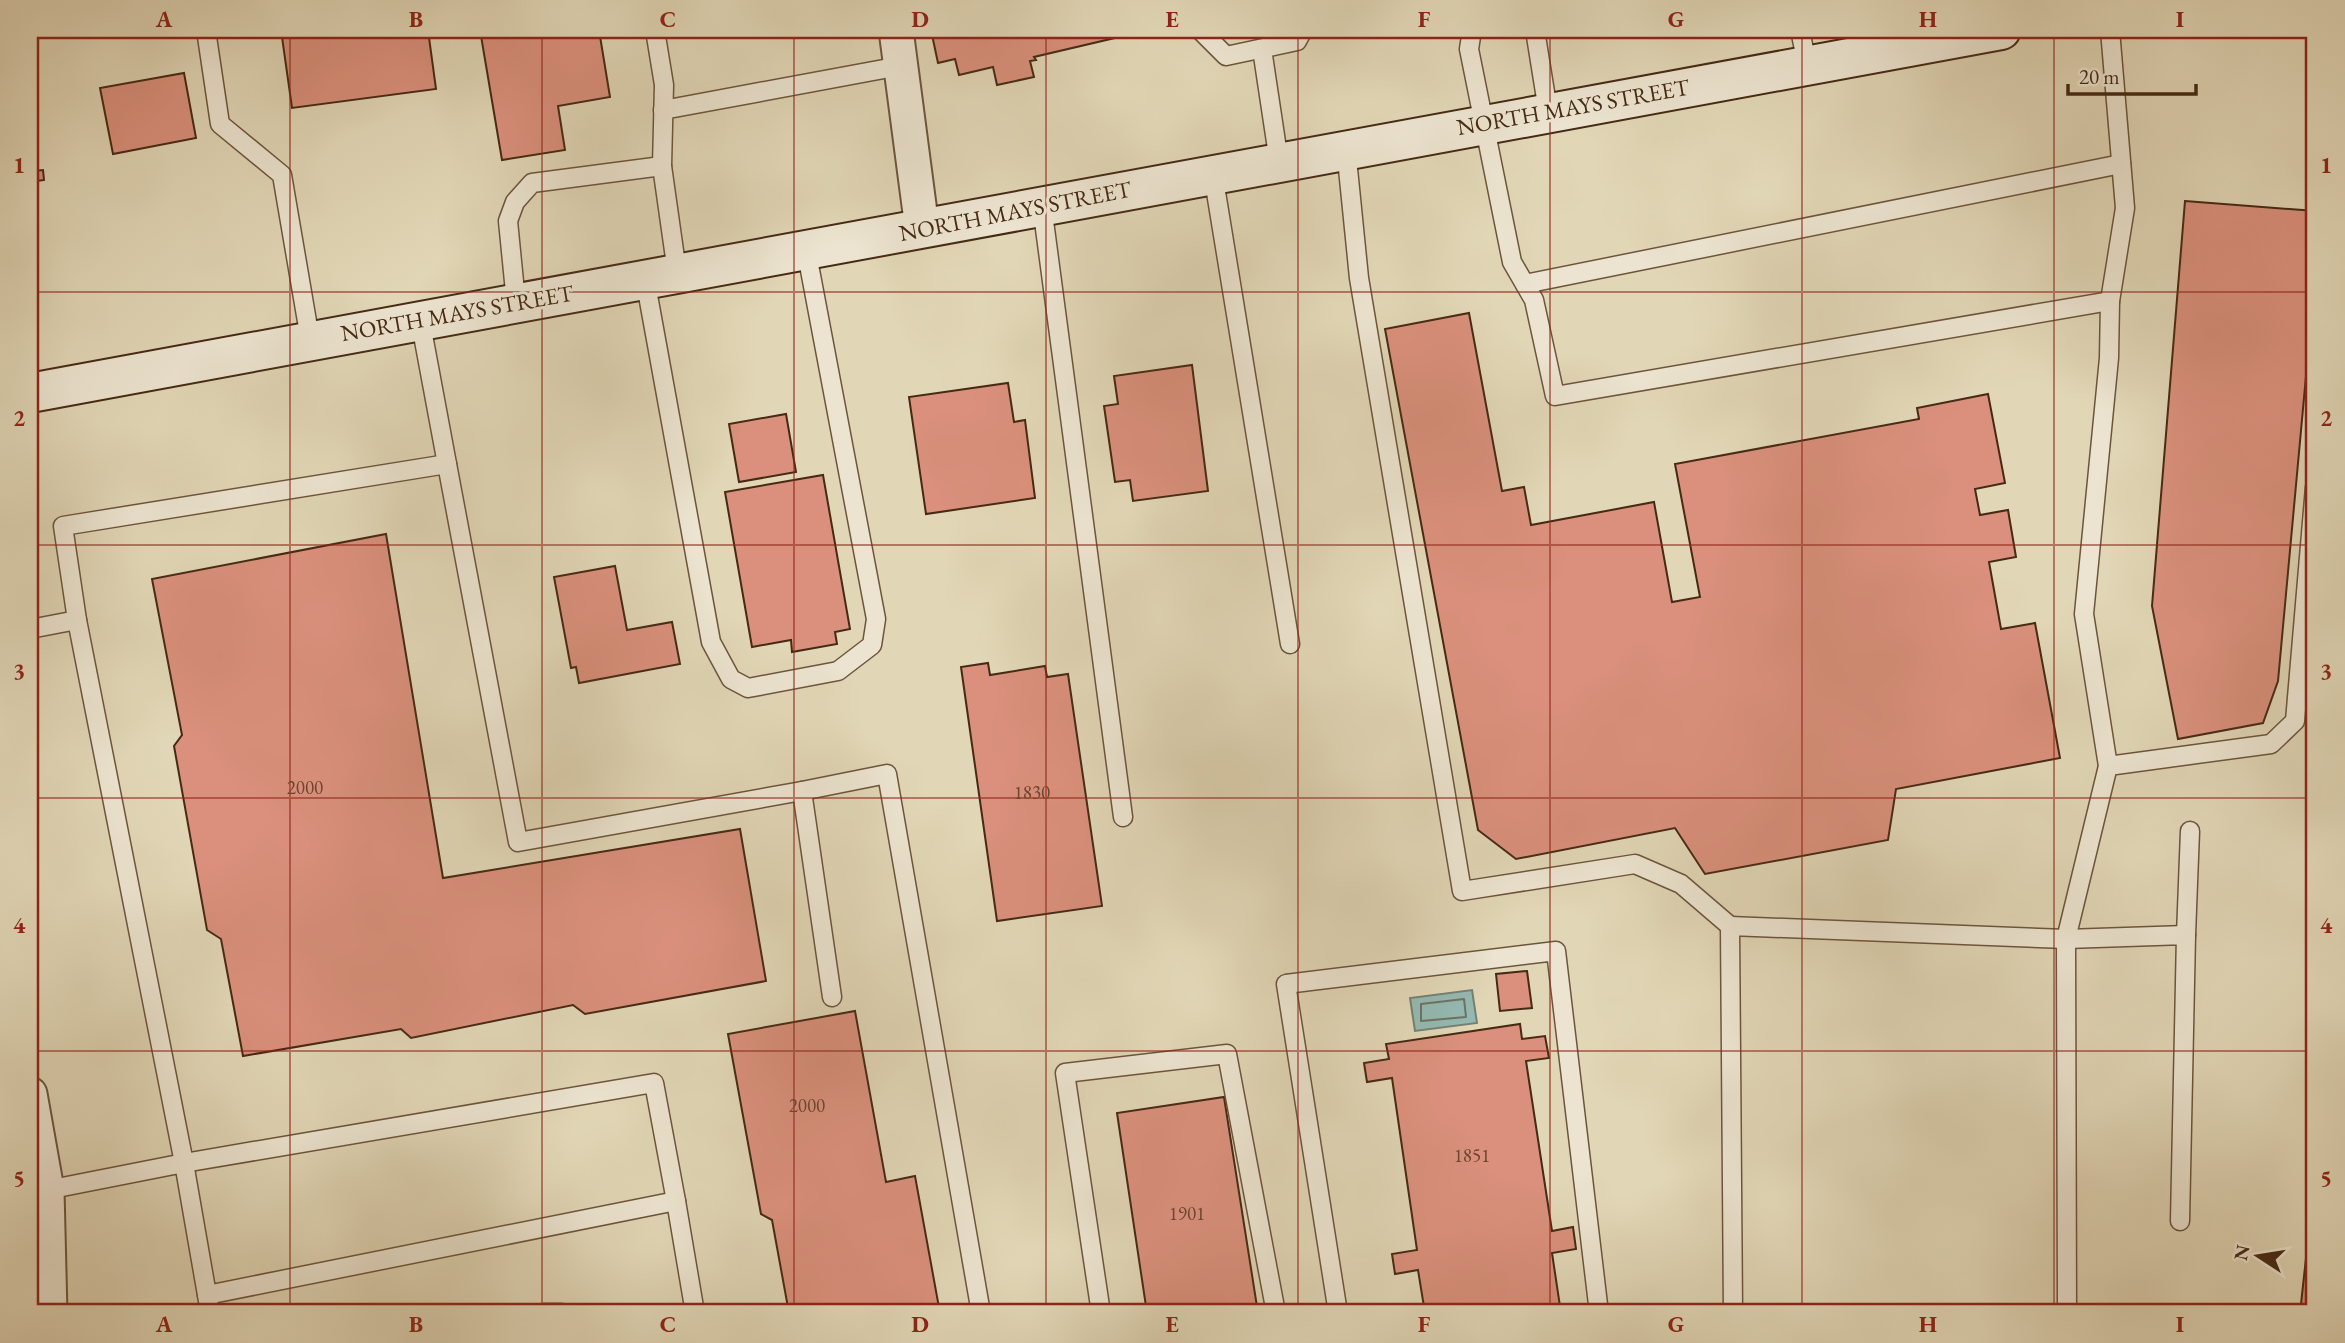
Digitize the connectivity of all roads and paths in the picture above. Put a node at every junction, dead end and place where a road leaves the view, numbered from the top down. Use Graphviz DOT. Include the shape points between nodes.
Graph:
graph roads {
  1 [pos="206,30"];
  2 [pos="655,30"];
  3 [pos="896,30"];
  4 [pos="1200,30"];
  5 [pos="1303,30"];
  6 [pos="1472,30"];
  7 [pos="1535,30"];
  8 [pos="2110,30"];
  9 [pos="1982,31"];
  10 [pos="1804,47"];
  11 [pos="1262,49"];
  12 [pos="900,65"];
  13 [pos="663,110"];
  14 [pos="1548,111"];
  15 [pos="1483,123"];
  16 [pos="1346,149"];
  17 [pos="1279,162"];
  18 [pos="2121,164"];
  19 [pos="662,166"];
  20 [pos="1213,174"];
  21 [pos="1042,206"];
  22 [pos="922,228"];
  23 [pos="806,249"];
  24 [pos="661,275"];
  25 [pos="1525,284"];
  26 [pos="2110,301"];
  27 [pos="516,302"];
  28 [pos="420,319"];
  29 [pos="310,339"];
  30 [pos="30,393"];
  31 [pos="447,464"];
  32 [pos="2315,487"];
  33 [pos="77,620"];
  34 [pos="30,629"];
  35 [pos="1290,644"];
  36 [pos="2108,766"];
  37 [pos="802,791"];
  38 [pos="1123,817"];
  39 [pos="2190,831"];
  40 [pos="1730,926"];
  41 [pos="2186,935"];
  42 [pos="2066,939"];
  43 [pos="832,997"];
  44 [pos="30,1094"];
  45 [pos="184,1163"];
  46 [pos="47,1190"];
  47 [pos="676,1201"];
  48 [pos="2180,1221"];
  49 [pos="207,1294"];
  50 [pos="50,1313"];
  51 [pos="210,1313"];
  52 [pos="544,1313"];
  53 [pos="562,1313"];
  54 [pos="695,1313"];
  55 [pos="981,1313"];
  56 [pos="1101,1313"];
  57 [pos="1276,1313"];
  58 [pos="1338,1313"];
  59 [pos="1599,1313"];
  60 [pos="1733,1313"];
  61 [pos="2067,1313"];
  1 -- 29 [label="lane" via="220,124 282,174"];
  2 -- 13 [label="lane"];
  3 -- 12 [label="street"];
  4 -- 11 [label="lane" via="1226,56"];
  5 -- 11 [label="lane" via="1297,41"];
  6 -- 15 [label="lane" via="1469,49"];
  7 -- 14 [label="lane"];
  8 -- 18 [label="lane"];
  9 -- 10 [label="main road, NORTH MAYS STREET"];
  10 -- 14 [label="main road, NORTH MAYS STREET"];
  11 -- 17 [label="lane"];
  12 -- 13 [label="lane"];
  12 -- 22 [label="street"];
  13 -- 19 [label="lane"];
  14 -- 15 [label="main road, NORTH MAYS STREET"];
  15 -- 16 [label="main road, NORTH MAYS STREET"];
  15 -- 25 [label="lane" via="1512,262"];
  16 -- 17 [label="main road, NORTH MAYS STREET"];
  16 -- 40 [label="lane" via="1359,278 1462,891 1634,864 1681,884"];
  17 -- 20 [label="main road, NORTH MAYS STREET"];
  18 -- 25 [label="lane"];
  18 -- 26 [label="lane" via="2124,208"];
  19 -- 24 [label="lane"];
  19 -- 27 [label="lane" via="532,183 515,202 508,221"];
  20 -- 21 [label="main road, NORTH MAYS STREET"];
  20 -- 35 [label="lane"];
  21 -- 22 [label="main road, NORTH MAYS STREET"];
  21 -- 38 [label="lane"];
  22 -- 23 [label="main road, NORTH MAYS STREET"];
  23 -- 24 [label="main road, NORTH MAYS STREET"];
  23 -- 24 [label="lane" via="876,619 872,645 838,671 748,688 731,679 712,642"];
  24 -- 27 [label="main road, NORTH MAYS STREET"];
  25 -- 26 [label="lane" via="1534,300 1555,396"];
  26 -- 36 [label="lane" via="2109,358 2084,614"];
  27 -- 28 [label="main road, NORTH MAYS STREET"];
  28 -- 29 [label="main road, NORTH MAYS STREET"];
  28 -- 31 [label="lane"];
  29 -- 30 [label="main road, NORTH MAYS STREET"];
  31 -- 33 [label="lane" via="63,526"];
  31 -- 37 [label="lane" via="518,842"];
  32 -- 36 [label="lane" via="2295,721 2271,744"];
  33 -- 34 [label="lane"];
  33 -- 45 [label="lane"];
  36 -- 42 [label="lane"];
  37 -- 43 [label="lane"];
  37 -- 55 [label="lane" via="887,774"];
  39 -- 41 [label="lane"];
  40 -- 42 [label="lane"];
  40 -- 60 [label="lane"];
  41 -- 42 [label="lane"];
  41 -- 48 [label="lane"];
  42 -- 61 [label="lane"];
  44 -- 46 [label="street"];
  45 -- 46 [label="lane"];
  45 -- 47 [label="lane" via="654,1083"];
  45 -- 49 [label="lane"];
  46 -- 50 [label="street"];
  47 -- 49 [label="lane"];
  47 -- 54 [label="lane"];
  49 -- 51 [label="lane"];
  52 -- 53 [label="lane"];
  56 -- 57 [label="lane" via="1065,1073 1227,1054"];
  58 -- 59 [label="lane" via="1286,984 1556,951"];
}
